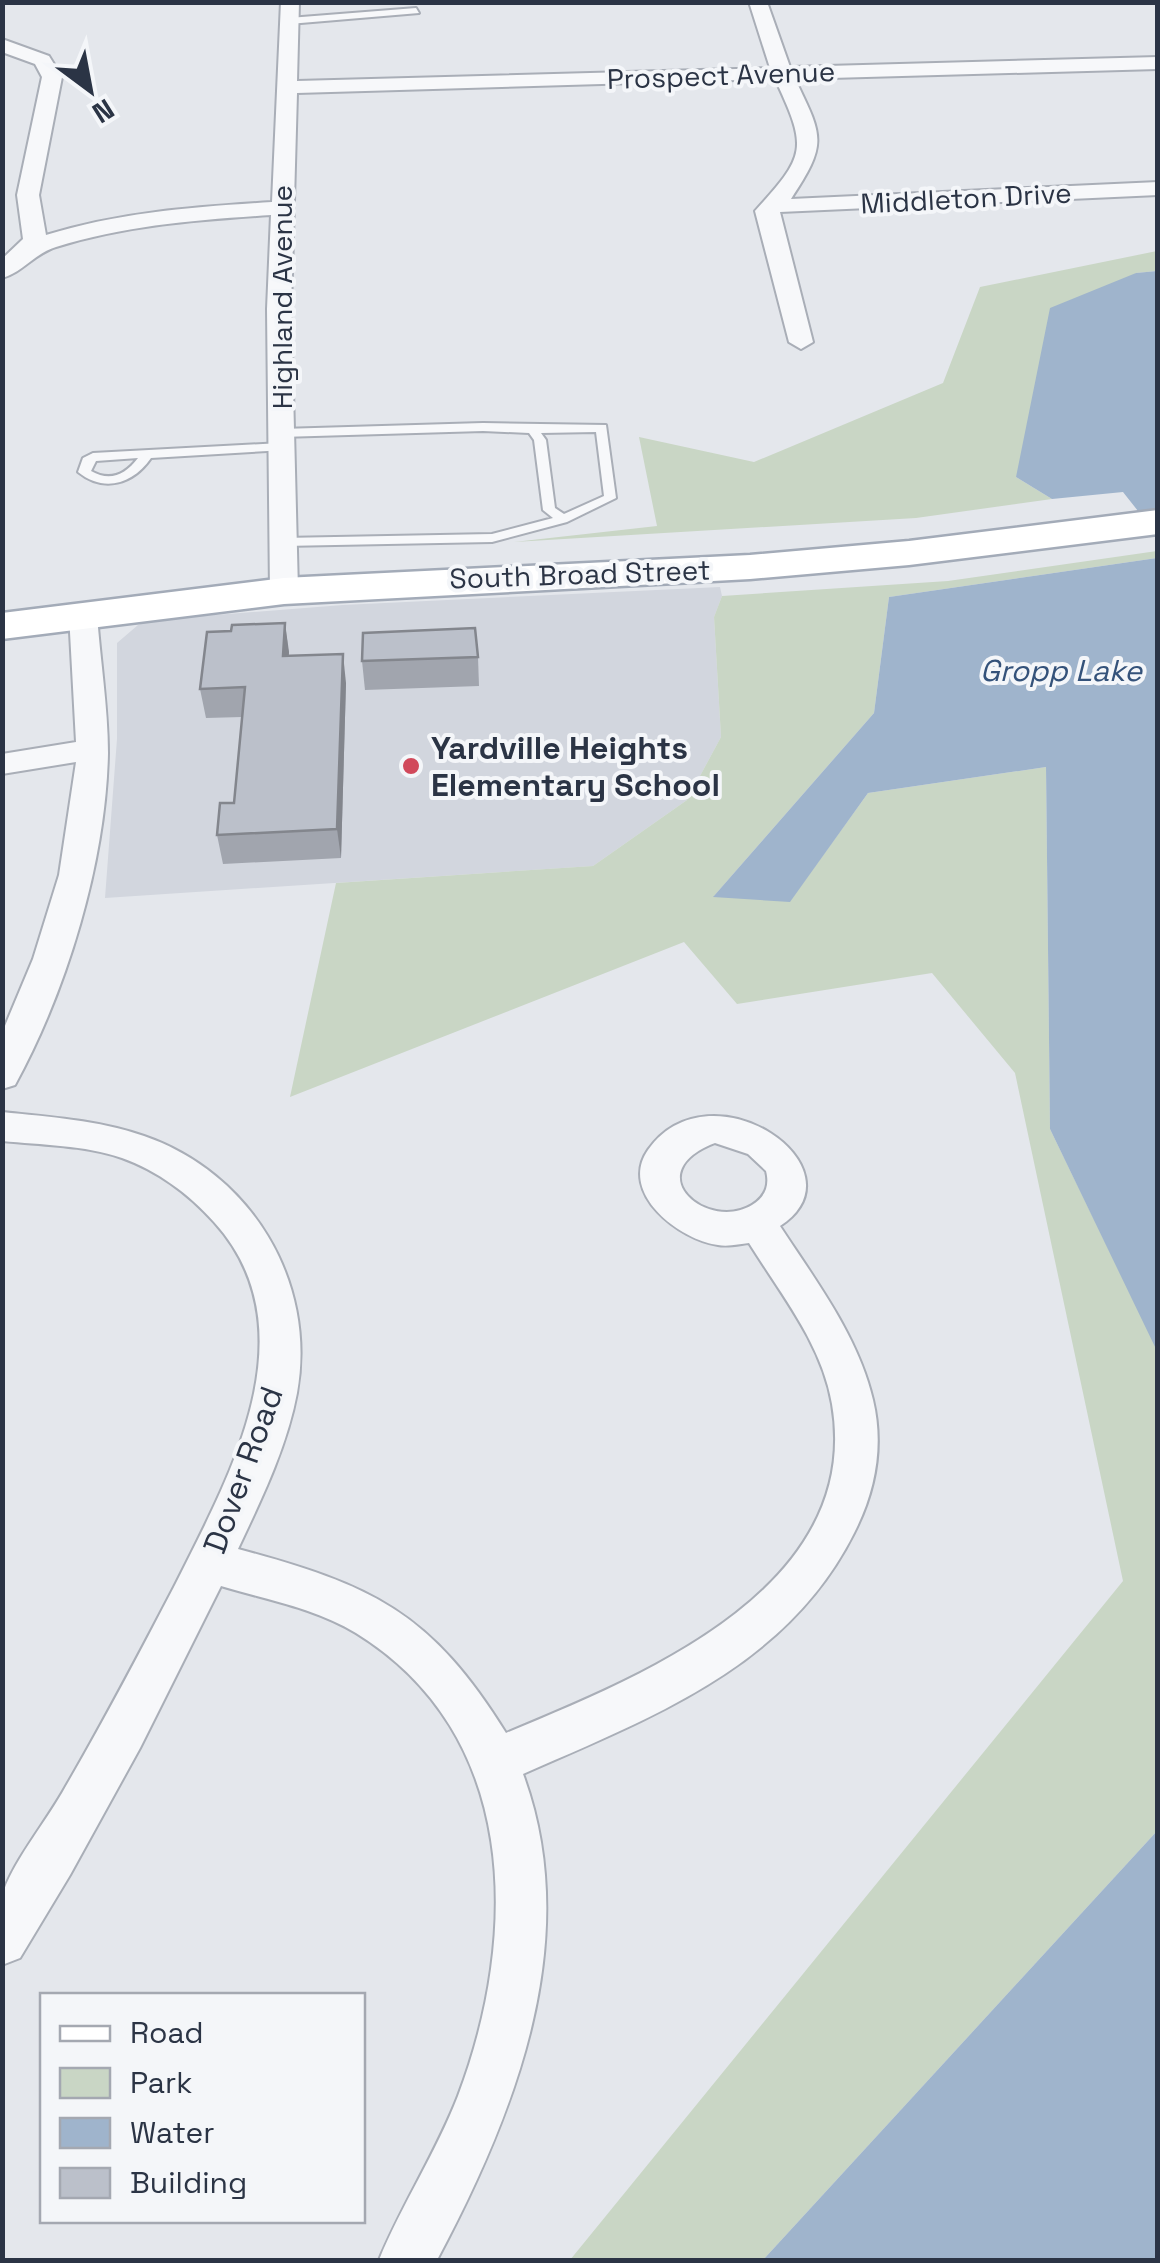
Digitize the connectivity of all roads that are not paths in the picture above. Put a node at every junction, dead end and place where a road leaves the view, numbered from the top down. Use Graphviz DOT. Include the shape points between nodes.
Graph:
graph roads {
  1 [pos="758,2"];
  2 [pos="416,11"];
  3 [pos="290,12"];
  4 [pos="2,45"];
  5 [pos="1158,63"];
  6 [pos="782,74"];
  7 [pos="285,87"];
  8 [pos="1158,188"];
  9 [pos="776,206"];
  10 [pos="282,208"];
  11 [pos="32,246"];
  12 [pos="2,272"];
  13 [pos="801,342"];
  14 [pos="532,430"];
  15 [pos="281,440"];
  16 [pos="147,454"];
  17 [pos="562,519"];
  18 [pos="1138,525"];
  19 [pos="283,542"];
  20 [pos="284,591"];
  21 [pos="83,614"];
  22 [pos="2,626"];
  23 [pos="92,750"];
  24 [pos="2,764"];
  25 [pos="2,1075"];
  26 [pos="2,1126"];
  27 [pos="757,1222"];
  28 [pos="210,1562"];
  29 [pos="496,1762"];
  30 [pos="2,1940"];
  31 [pos="407,2260"];
  1 -- 6 [label="street"];
  2 -- 3 [label="lane"];
  3 -- 7 [label="street, Highland Avenue"];
  4 -- 11 [label="street" via="42,60 52,77 28,196 37,222"];
  5 -- 6 [label="street, Prospect Avenue"];
  6 -- 7 [label="street, Prospect Avenue"];
  6 -- 9 [label="street" via="810,144 806,162"];
  7 -- 10 [label="street, Highland Avenue"];
  8 -- 9 [label="street, Middleton Drive"];
  9 -- 13 [label="street" via="766,212 771,240"];
  10 -- 11 [label="street" via="130,220"];
  10 -- 15 [label="street, Highland Avenue"];
  11 -- 12 [label="street"];
  14 -- 15 [label="lane" via="500,426"];
  14 -- 17 [label="lane" via="540,440 549,510"];
  14 -- 17 [label="lane" via="602,428 610,498"];
  15 -- 16 [label="lane"];
  15 -- 19 [label="street, Highland Avenue"];
  17 -- 19 [label="lane" via="492,538"];
  18 -- 20 [label="main road, South Broad Street" via="770,565"];
  19 -- 20 [label="street, Highland Avenue"];
  20 -- 21 [label="main road, South Broad Street"];
  21 -- 22 [label="main road, South Broad Street"];
  21 -- 23 [label="street"];
  23 -- 24 [label="street"];
  23 -- 25 [label="street" via="71,884 41,982"];
  26 -- 28 [label="street, Dover Road" via="109,1140 189,1174 240,1223 268,1271 280,1313 276,1396"];
  27 -- 29 [label="street" via="840,1362 854,1405 851,1489 836,1530 770,1613 722,1652"];
  28 -- 29 [label="street" via="353,1607 400,1637 440,1675"];
  28 -- 30 [label="street, Dover Road" via="153,1678"];
  29 -- 31 [label="street" via="515,1822 524,1886 520,1967 501,2048 465,2146"];
}
